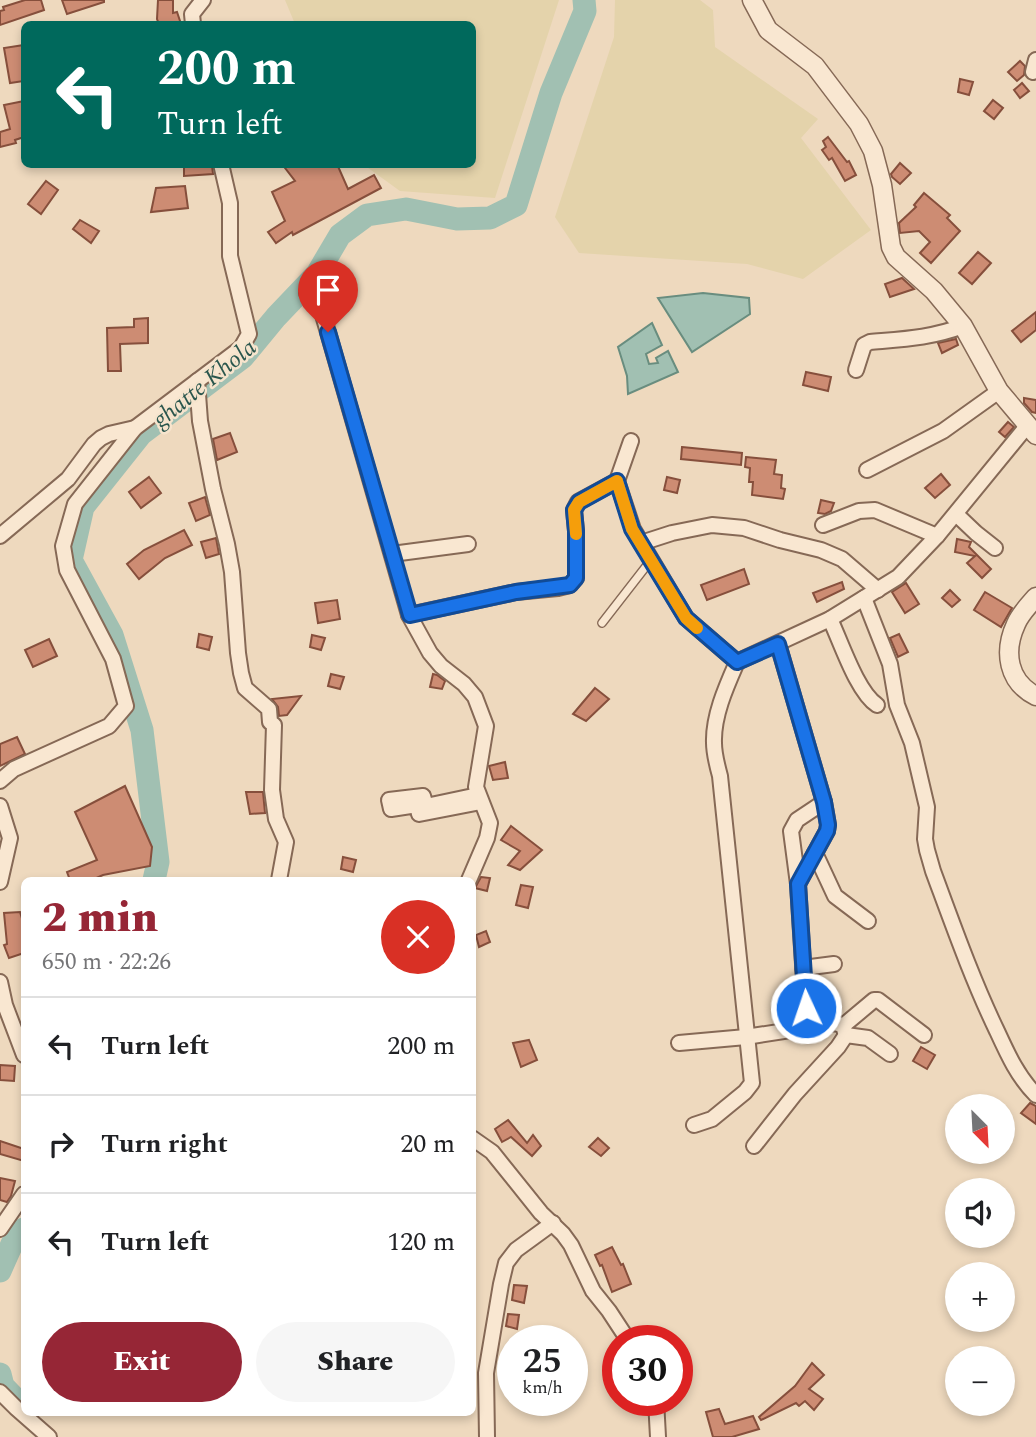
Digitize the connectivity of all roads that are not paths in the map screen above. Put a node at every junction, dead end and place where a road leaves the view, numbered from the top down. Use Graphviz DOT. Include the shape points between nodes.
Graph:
graph roads {
  1 [pos="203,0"];
  2 [pos="751,0"];
  3 [pos="192,21"];
  4 [pos="222,168"];
  5 [pos="307,293"];
  6 [pos="963,326"];
  7 [pos="856,370"];
  8 [pos="197,381"];
  9 [pos="999,391"];
  10 [pos="135,428"];
  11 [pos="1032,431"];
  12 [pos="631,441"];
  13 [pos="867,470"];
  14 [pos="617,481"];
  15 [pos="956,514"];
  16 [pos="823,525"];
  17 [pos="0,536"];
  18 [pos="937,536"];
  19 [pos="641,543"];
  20 [pos="468,544"];
  21 [pos="995,548"];
  22 [pos="392,554"];
  23 [pos="651,560"];
  24 [pos="878,590"];
  25 [pos="1036,597"];
  26 [pos="864,598"];
  27 [pos="410,615"];
  28 [pos="830,619"];
  29 [pos="602,623"];
  30 [pos="778,644"];
  31 [pos="737,662"];
  32 [pos="1036,696"];
  33 [pos="877,705"];
  34 [pos="0,781"];
  35 [pos="480,798"];
  36 [pos="824,802"];
  37 [pos="0,806"];
  38 [pos="815,853"];
  39 [pos="280,877"];
  40 [pos="470,877"];
  41 [pos="0,882"];
  42 [pos="798,884"];
  43 [pos="868,921"];
  44 [pos="834,964"];
  45 [pos="803,968"];
  46 [pos="0,982"];
  47 [pos="807,1028"];
  48 [pos="844,1030"];
  49 [pos="924,1035"];
  50 [pos="746,1037"];
  51 [pos="679,1043"];
  52 [pos="21,1047"];
  53 [pos="890,1054"];
  54 [pos="1036,1095"];
  55 [pos="694,1125"];
  56 [pos="476,1141"];
  57 [pos="754,1146"];
  58 [pos="21,1198"];
  59 [pos="553,1223"];
  60 [pos="0,1229"];
  61 [pos="618,1325"];
  62 [pos="0,1392"];
  63 [pos="21,1412"];
  64 [pos="25,1416"];
  65 [pos="657,1416"];
  66 [pos="49,1437"];
  67 [pos="487,1437"];
  68 [pos="659,1437"];
  1 -- 3 [label="street"];
  2 -- 6 [label="street" via="768,30 815,66 859,124 873,151 896,257 934,291"];
  4 -- 8 [label="street" via="230,203 230,256 249,334 241,348"];
  5 -- 22 [label="street" via="321,308"];
  6 -- 7 [label="street" via="943,334 870,342 864,345"];
  6 -- 9 [label="street"];
  8 -- 10 [label="street"];
  8 -- 39 [label="street" via="200,421 232,572 241,673 245,688 269,709 274,725 272,790 286,842"];
  9 -- 11 [label="street"];
  9 -- 13 [label="street" via="943,431"];
  10 -- 17 [label="street" via="101,438 68,478"];
  10 -- 34 [label="street" via="75,504 63,546 67,570 113,659 127,706 109,726 14,769"];
  11 -- 15 [label="street"];
  12 -- 14 [label="street"];
  14 -- 19 [label="street"];
  14 -- 27 [label="street" via="579,502 574,510 576,578 570,585"];
  15 -- 18 [label="street"];
  15 -- 21 [label="street"];
  16 -- 18 [label="street" via="875,510"];
  18 -- 24 [label="street" via="898,577"];
  19 -- 23 [label="street"];
  19 -- 24 [label="street" via="712,525 744,528 842,559"];
  20 -- 22 [label="street"];
  22 -- 27 [label="street"];
  23 -- 29 [label="lane"];
  23 -- 31 [label="street" via="686,618"];
  24 -- 26 [label="street"];
  25 -- 32 [label="street" via="1016,624 1009,649 1015,680"];
  26 -- 28 [label="street"];
  26 -- 54 [label="street" via="890,664 897,705 912,743 927,807 925,839 933,871 983,1003 1015,1070"];
  27 -- 35 [label="street" via="429,653 464,684 482,713 486,726 477,787"];
  28 -- 30 [label="street"];
  28 -- 33 [label="street" via="863,690"];
  30 -- 31 [label="street"];
  30 -- 36 [label="street"];
  31 -- 50 [label="street" via="716,721 714,741"];
  35 -- 35 [label="street" via="426,806 423,796 389,800 391,809 417,806 419,814"];
  35 -- 40 [label="street" via="489,823"];
  36 -- 38 [label="street" via="827,831"];
  36 -- 42 [label="street" via="797,820 791,831"];
  37 -- 41 [label="street" via="10,838"];
  38 -- 42 [label="street"];
  38 -- 43 [label="street" via="835,896"];
  42 -- 45 [label="street"];
  44 -- 45 [label="street"];
  45 -- 47 [label="street"];
  46 -- 52 [label="street"];
  47 -- 48 [label="street" via="836,1023"];
  47 -- 50 [label="street"];
  48 -- 49 [label="street" via="869,1003 878,1000"];
  48 -- 53 [label="street" via="869,1038"];
  48 -- 57 [label="street" via="838,1047"];
  50 -- 51 [label="street"];
  50 -- 55 [label="street" via="752,1083 712,1119"];
  56 -- 59 [label="street" via="492,1152"];
  58 -- 60 [label="street"];
  59 -- 61 [label="street"];
  59 -- 67 [label="street" via="506,1263 486,1373"];
  62 -- 63 [label="street"];
  64 -- 66 [label="street"];
  65 -- 68 [label="street"];
}
